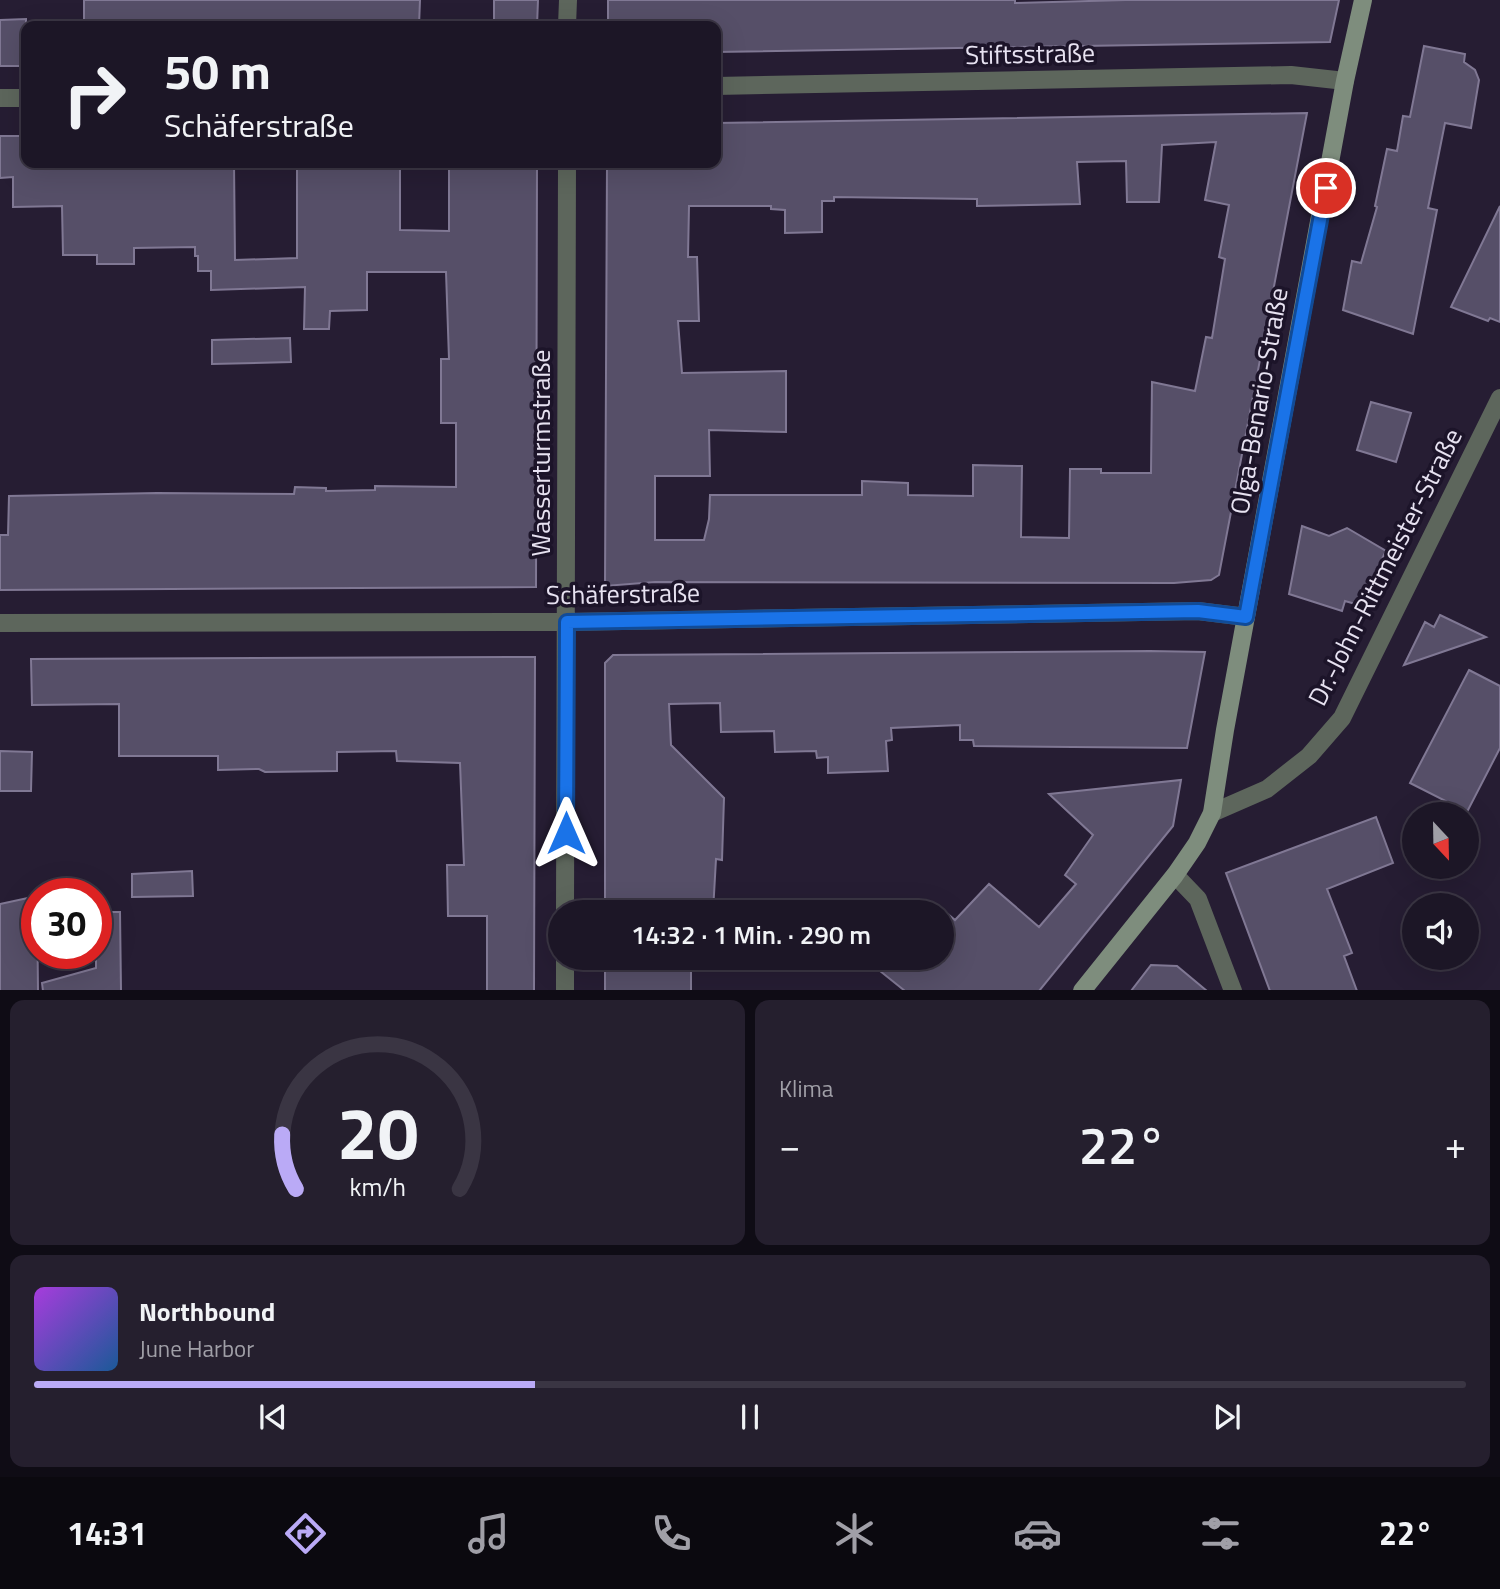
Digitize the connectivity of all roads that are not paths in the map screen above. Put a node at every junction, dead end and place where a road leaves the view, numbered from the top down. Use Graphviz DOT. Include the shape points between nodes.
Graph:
graph roads {
  1 [pos="568,0"];
  2 [pos="1363,0"];
  3 [pos="567,21"];
  4 [pos="1345,81"];
  5 [pos="721,86"];
  6 [pos="0,98"];
  7 [pos="21,98"];
  8 [pos="567,168"];
  9 [pos="1500,398"];
  10 [pos="1246,617"];
  11 [pos="567,622"];
  12 [pos="0,623"];
  13 [pos="1212,813"];
  14 [pos="1175,875"];
  15 [pos="565,900"];
  16 [pos="565,970"];
  17 [pos="565,990"];
  18 [pos="1082,990"];
  19 [pos="1233,990"];
  1 -- 3 [label="street"];
  2 -- 4 [label="street, Olga-Benario-Straße"];
  4 -- 5 [label="street, Stiftsstraße" via="1291,75"];
  4 -- 10 [label="street, Olga-Benario-Straße"];
  6 -- 7 [label="street"];
  8 -- 11 [label="street, Wasserturmstraße"];
  9 -- 13 [label="street, Dr.-John-Rittmeister-Straße" via="1342,718 1308,756 1266,789"];
  10 -- 11 [label="street, Schäferstraße" via="1198,611"];
  10 -- 13 [label="street, Olga-Benario-Straße"];
  11 -- 12 [label="street, Schäferstraße"];
  11 -- 15 [label="street, Wasserturmstraße"];
  13 -- 14 [label="street"];
  14 -- 18 [label="street"];
  14 -- 19 [label="street" via="1198,899"];
  16 -- 17 [label="street"];
}
